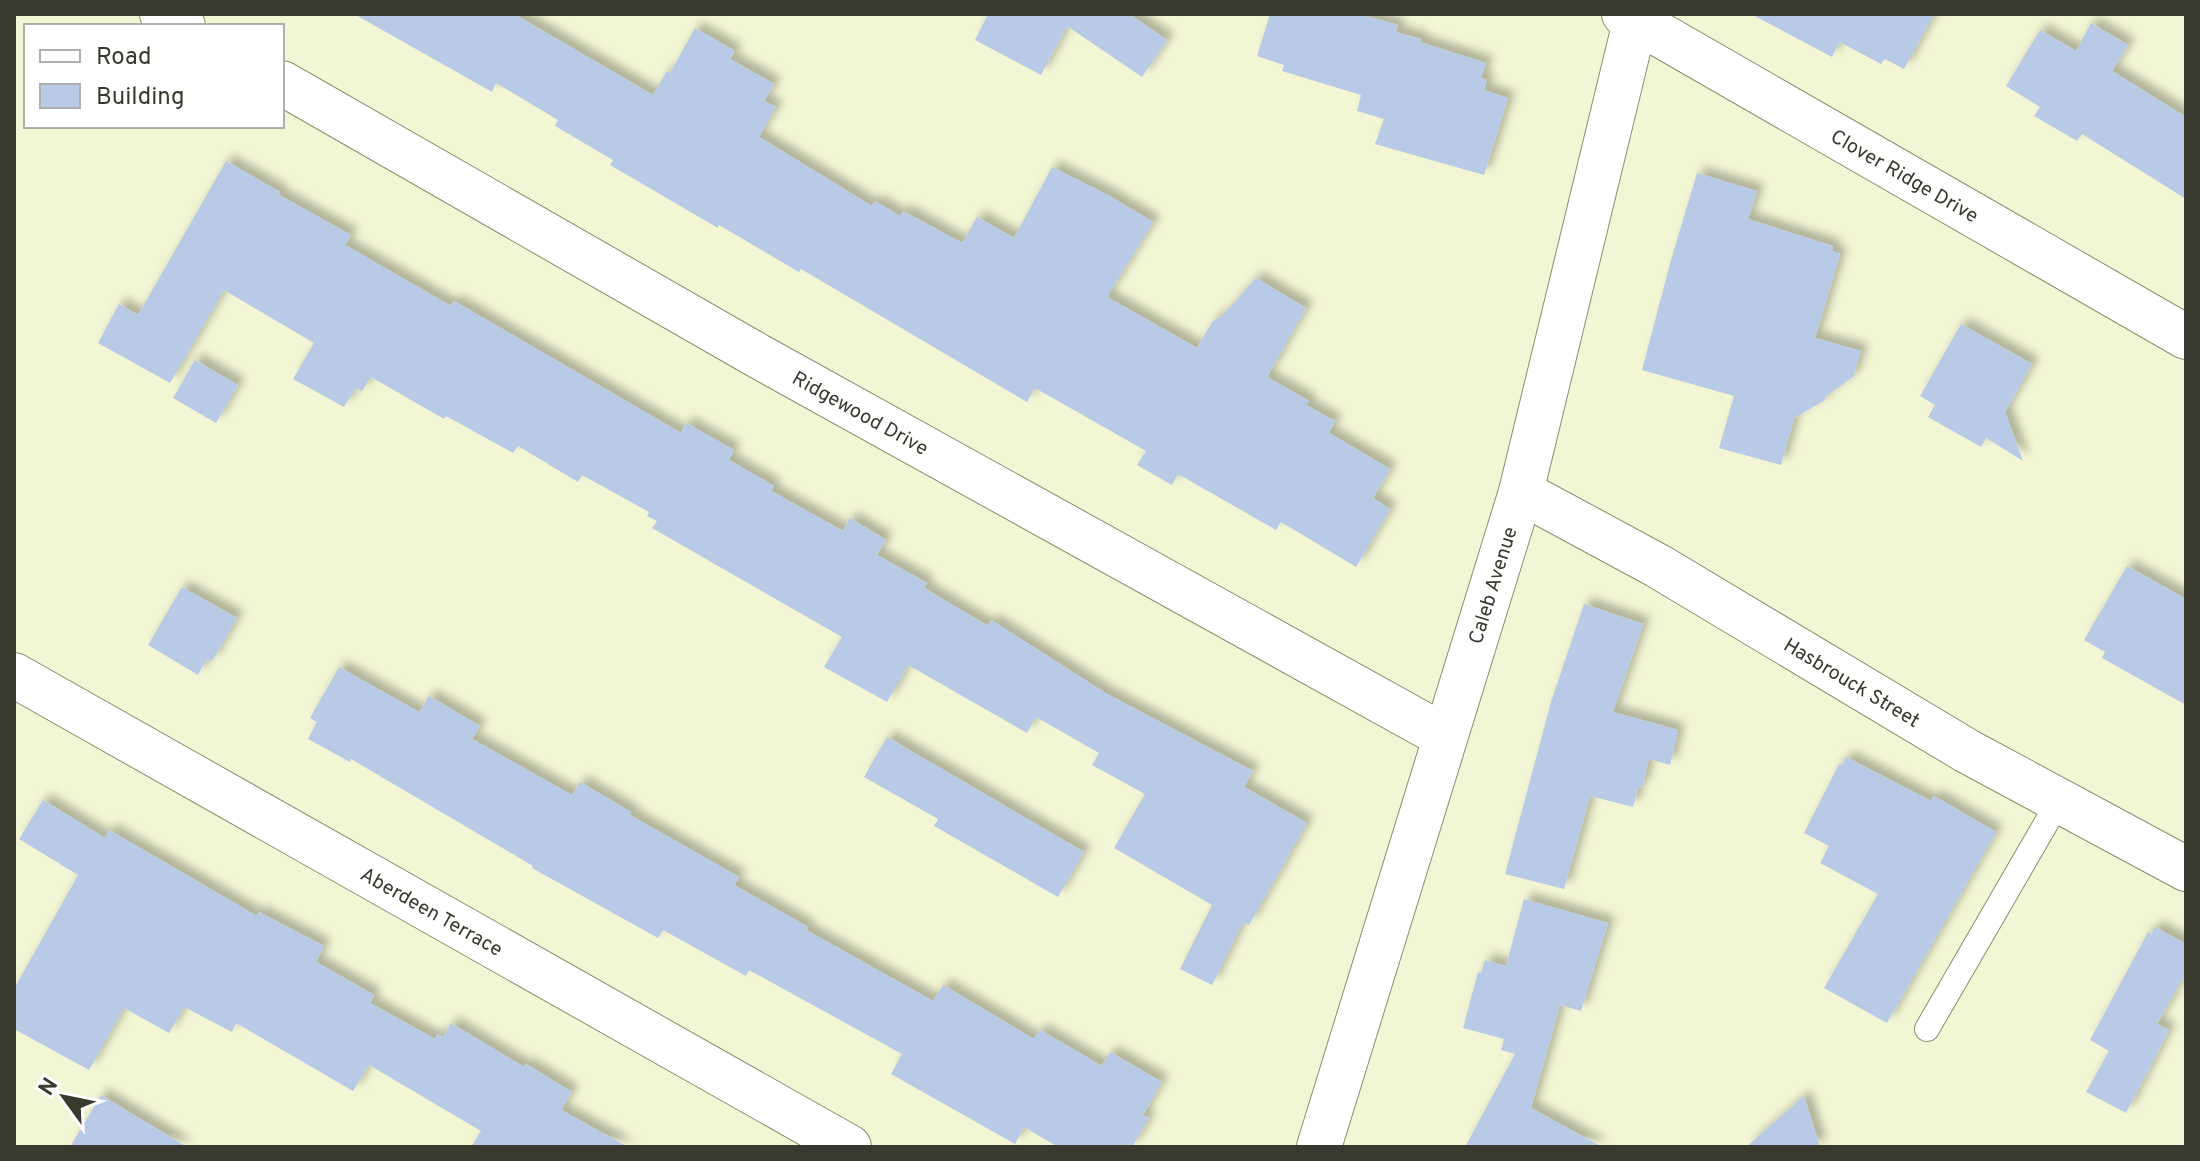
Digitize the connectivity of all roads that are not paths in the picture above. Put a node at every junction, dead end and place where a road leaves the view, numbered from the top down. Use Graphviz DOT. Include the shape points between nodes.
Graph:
graph roads {
  1 [pos="162,14"];
  2 [pos="1632,16"];
  3 [pos="180,24"];
  4 [pos="284,84"];
  5 [pos="2186,337"];
  6 [pos="1521,492"];
  7 [pos="14,675"];
  8 [pos="1444,736"];
  9 [pos="2059,801"];
  10 [pos="2186,869"];
  11 [pos="1927,1029"];
  12 [pos="849,1147"];
  13 [pos="1319,1147"];
  1 -- 3 [label="street"];
  2 -- 5 [label="street, Clover Ridge Drive"];
  2 -- 6 [label="street, Caleb Avenue"];
  4 -- 8 [label="street, Ridgewood Drive" via="760,357"];
  6 -- 8 [label="street, Caleb Avenue"];
  6 -- 9 [label="street, Hasbrouck Street" via="1658,566"];
  7 -- 12 [label="street, Aberdeen Terrace"];
  8 -- 13 [label="street, Caleb Avenue"];
  9 -- 10 [label="street, Hasbrouck Street"];
  9 -- 11 [label="lane"];
}
